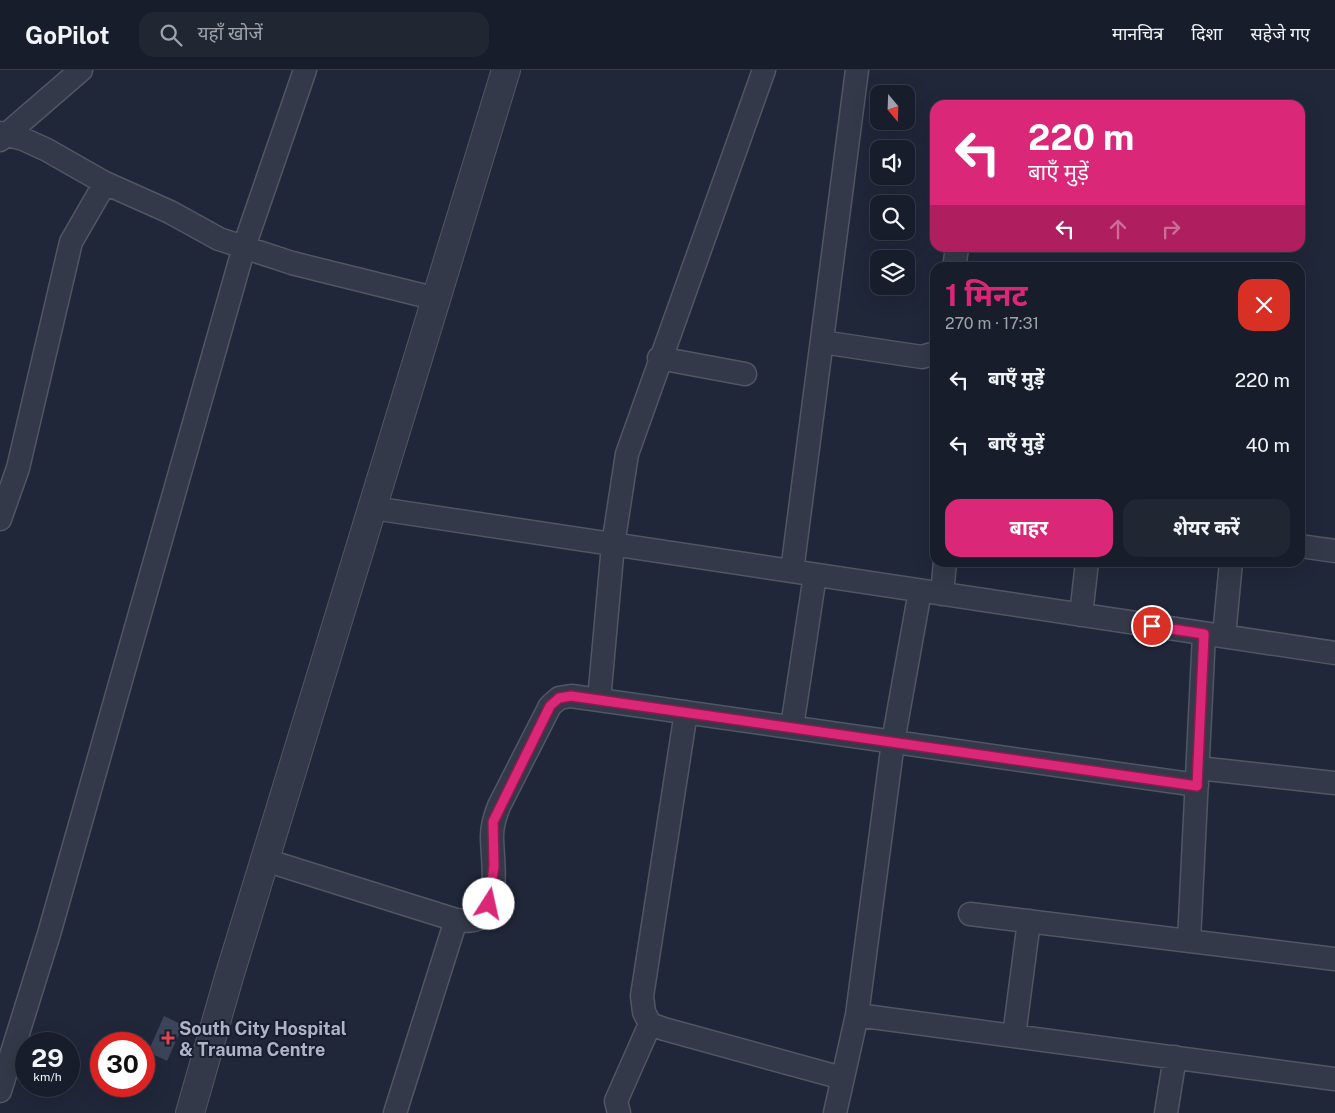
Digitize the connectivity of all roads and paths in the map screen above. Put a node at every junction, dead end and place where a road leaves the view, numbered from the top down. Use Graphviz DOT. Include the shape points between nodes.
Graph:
graph roads {
  1 [pos="80,70"];
  2 [pos="305,70"];
  3 [pos="506,70"];
  4 [pos="764,70"];
  5 [pos="857,70"];
  6 [pos="2,136"];
  7 [pos="105,183"];
  8 [pos="244,247"];
  9 [pos="437,299"];
  10 [pos="822,342"];
  11 [pos="930,355"];
  12 [pos="660,358"];
  13 [pos="745,374"];
  14 [pos="373,508"];
  15 [pos="0,519"];
  16 [pos="613,545"];
  17 [pos="1305,547"];
  18 [pos="1335,550"];
  19 [pos="943,567"];
  20 [pos="1086,567"];
  21 [pos="1230,567"];
  22 [pos="792,571"];
  23 [pos="815,575"];
  24 [pos="931,592"];
  25 [pos="1081,615"];
  26 [pos="1214,635"];
  27 [pos="1335,653"];
  28 [pos="598,700"];
  29 [pos="686,712"];
  30 [pos="792,728"];
  31 [pos="893,742"];
  32 [pos="1198,777"];
  33 [pos="1335,783"];
  34 [pos="265,860"];
  35 [pos="970,914"];
  36 [pos="456,920"];
  37 [pos="1029,921"];
  38 [pos="1190,941"];
  39 [pos="1335,959"];
  40 [pos="856,1016"];
  41 [pos="650,1024"];
  42 [pos="1014,1036"];
  43 [pos="1175,1058"];
  44 [pos="842,1078"];
  45 [pos="1335,1079"];
  46 [pos="0,1091"];
  47 [pos="190,1113"];
  48 [pos="395,1113"];
  49 [pos="619,1113"];
  50 [pos="835,1113"];
  51 [pos="1166,1113"];
  1 -- 6 [label="street"];
  2 -- 8 [label="street"];
  3 -- 9 [label="street"];
  4 -- 12 [label="street"];
  5 -- 10 [label="street"];
  6 -- 7 [label="street" via="23,138"];
  7 -- 8 [label="street" via="170,212 219,239"];
  7 -- 15 [label="street" via="71,242 18,468"];
  8 -- 9 [label="street" via="292,263"];
  8 -- 46 [label="street" via="49,934"];
  9 -- 14 [label="street"];
  10 -- 11 [label="street" via="922,357"];
  10 -- 22 [label="street"];
  12 -- 13 [label="street"];
  12 -- 16 [label="street" via="627,454"];
  14 -- 16 [label="street"];
  14 -- 34 [label="street"];
  16 -- 22 [label="street"];
  16 -- 28 [label="street"];
  17 -- 18 [label="street"];
  19 -- 24 [label="street"];
  20 -- 25 [label="street"];
  21 -- 26 [label="street"];
  22 -- 23 [label="street"];
  23 -- 24 [label="street"];
  23 -- 30 [label="street"];
  24 -- 25 [label="street"];
  24 -- 31 [label="street"];
  25 -- 26 [label="street"];
  26 -- 27 [label="street"];
  26 -- 32 [label="street"];
  28 -- 29 [label="street"];
  28 -- 36 [label="street" via="571,696 559,698 550,706 493,822 494,866 489,904 482,917 470,921"];
  29 -- 30 [label="street"];
  29 -- 41 [label="street" via="642,996"];
  30 -- 31 [label="street"];
  31 -- 32 [label="street"];
  31 -- 40 [label="street"];
  32 -- 33 [label="street"];
  32 -- 38 [label="street"];
  34 -- 36 [label="street"];
  34 -- 47 [label="street"];
  35 -- 37 [label="street"];
  36 -- 48 [label="street"];
  37 -- 38 [label="street"];
  37 -- 42 [label="street"];
  38 -- 39 [label="street"];
  40 -- 42 [label="street"];
  40 -- 44 [label="street"];
  41 -- 44 [label="street"];
  41 -- 49 [label="street" via="616,1101"];
  42 -- 43 [label="street"];
  43 -- 45 [label="street"];
  43 -- 51 [label="street"];
  44 -- 50 [label="street"];
}
